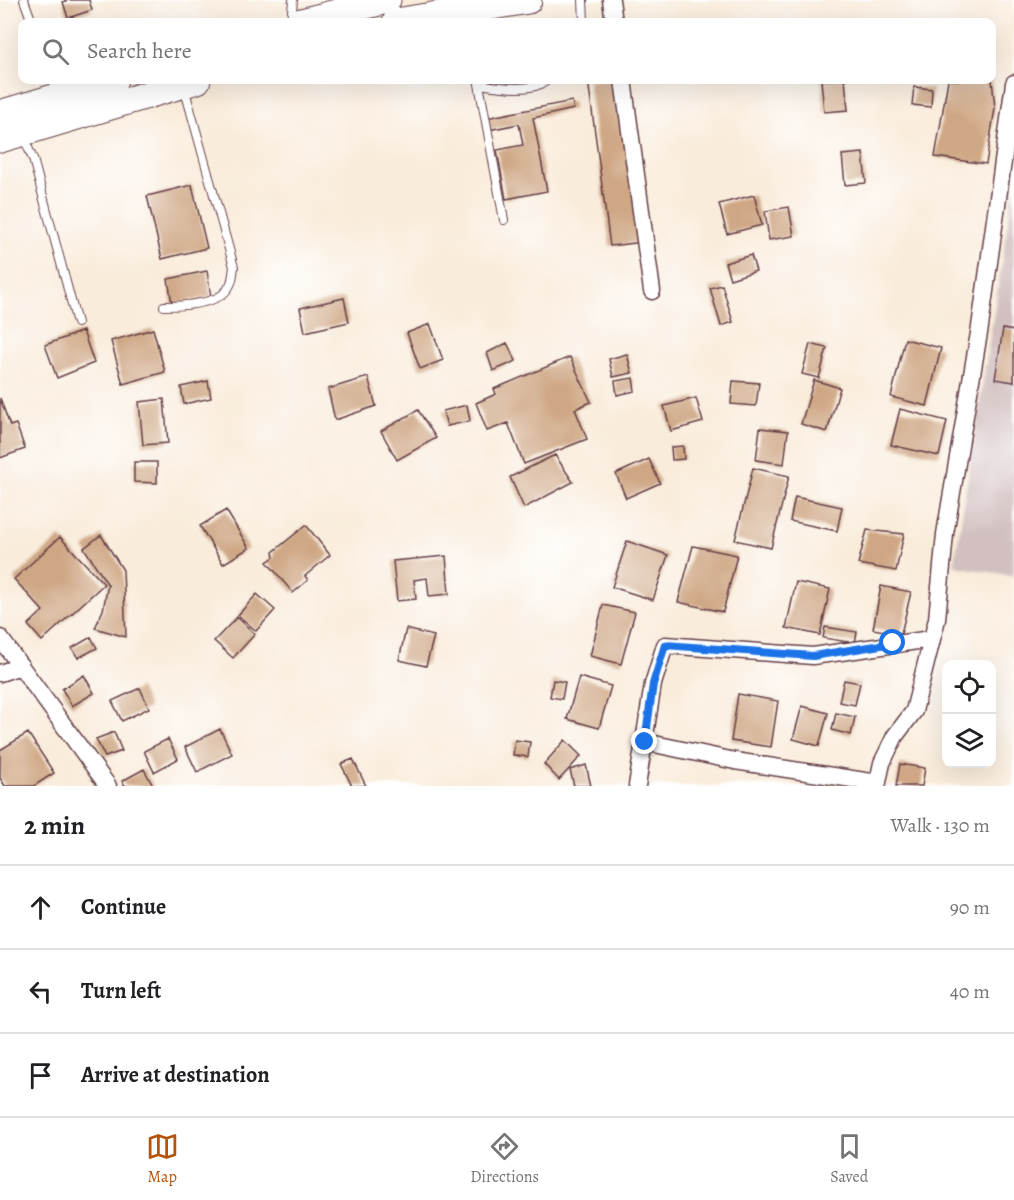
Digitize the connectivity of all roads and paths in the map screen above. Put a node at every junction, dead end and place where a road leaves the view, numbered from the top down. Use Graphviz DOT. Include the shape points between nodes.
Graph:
graph roads {
  1 [pos="24,0"];
  2 [pos="292,0"];
  3 [pos="387,0"];
  4 [pos="528,0"];
  5 [pos="583,0"];
  6 [pos="611,0"];
  7 [pos="467,16"];
  8 [pos="31,18"];
  9 [pos="291,18"];
  10 [pos="317,18"];
  11 [pos="443,18"];
  12 [pos="584,18"];
  13 [pos="613,18"];
  14 [pos="1014,83"];
  15 [pos="95,84"];
  16 [pos="183,84"];
  17 [pos="190,84"];
  18 [pos="479,84"];
  19 [pos="488,84"];
  20 [pos="543,84"];
  21 [pos="624,84"];
  22 [pos="0,114"];
  23 [pos="11,136"];
  24 [pos="504,220"];
  25 [pos="652,291"];
  26 [pos="164,306"];
  27 [pos="77,323"];
  28 [pos="0,638"];
  29 [pos="931,639"];
  30 [pos="21,666"];
  31 [pos="0,673"];
  32 [pos="645,742"];
  33 [pos="104,784"];
  34 [pos="878,784"];
  35 [pos="637,786"];
  1 -- 8 [label="lane"];
  2 -- 9 [label="lane"];
  3 -- 10 [label="main road"];
  4 -- 7 [label="main road"];
  5 -- 12 [label="lane"];
  6 -- 13 [label="street"];
  7 -- 11 [label="main road"];
  14 -- 29 [label="street"];
  15 -- 22 [label="main road" via="57,92"];
  16 -- 23 [label="main road"];
  17 -- 26 [label="lane" via="234,267 230,287 219,297 183,306"];
  18 -- 24 [label="lane"];
  19 -- 20 [label="lane" via="506,88"];
  21 -- 25 [label="street"];
  23 -- 27 [label="lane" via="33,159"];
  28 -- 30 [label="street"];
  29 -- 32 [label="street" via="813,656 665,645 653,684"];
  29 -- 34 [label="street" via="914,711 895,736 882,763"];
  30 -- 31 [label="street"];
  30 -- 33 [label="street"];
  32 -- 34 [label="street"];
  32 -- 35 [label="street"];
}
